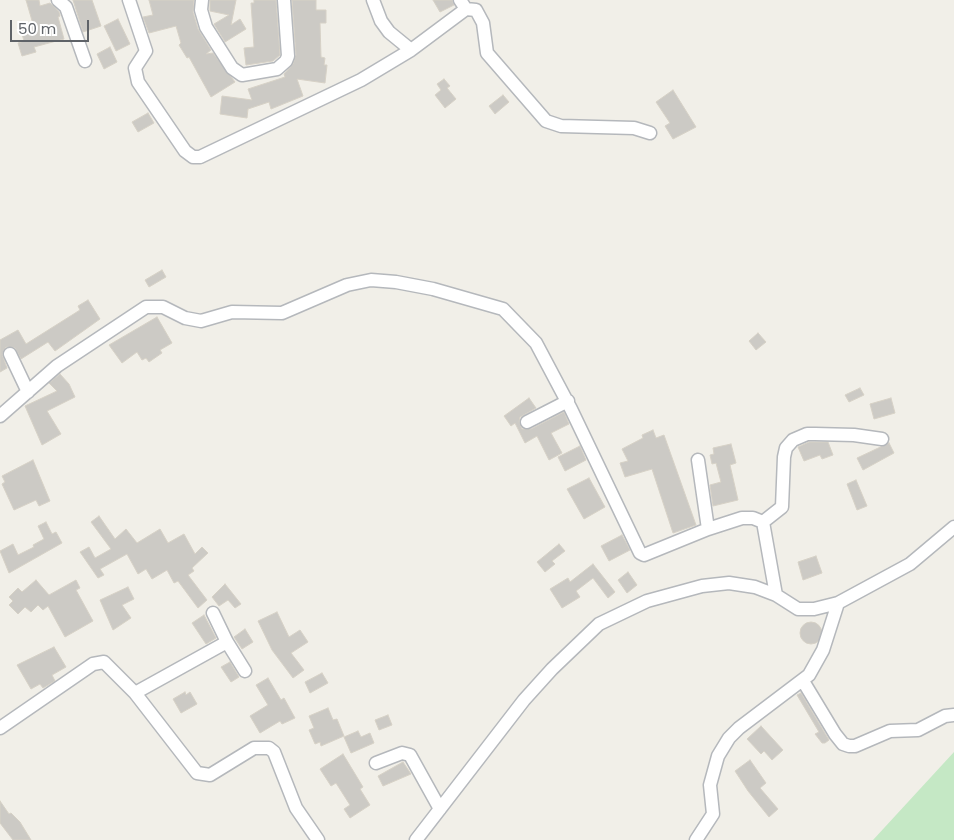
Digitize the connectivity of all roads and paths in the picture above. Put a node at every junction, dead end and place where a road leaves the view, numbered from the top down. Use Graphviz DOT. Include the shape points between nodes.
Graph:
graph roads {
  1 [pos="58,0"];
  2 [pos="129,0"];
  3 [pos="202,0"];
  4 [pos="284,0"];
  5 [pos="373,0"];
  6 [pos="463,5"];
  7 [pos="411,50"];
  8 [pos="85,61"];
  9 [pos="650,134"];
  10 [pos="10,354"];
  11 [pos="28,392"];
  12 [pos="568,401"];
  13 [pos="0,416"];
  14 [pos="528,422"];
  15 [pos="882,439"];
  16 [pos="698,460"];
  17 [pos="763,522"];
  18 [pos="954,527"];
  19 [pos="708,528"];
  20 [pos="776,595"];
  21 [pos="838,603"];
  22 [pos="214,613"];
  23 [pos="227,642"];
  24 [pos="245,672"];
  25 [pos="804,681"];
  26 [pos="135,693"];
  27 [pos="954,715"];
  28 [pos="0,728"];
  29 [pos="376,763"];
  30 [pos="440,809"];
  31 [pos="318,840"];
  32 [pos="416,840"];
  33 [pos="696,840"];
  1 -- 8 [label="street" via="66,7"];
  2 -- 7 [label="street" via="146,51 135,68 138,82 181,146 193,156 207,155 361,80"];
  3 -- 4 [label="street" via="206,27 232,68 242,75 277,69 286,62"];
  5 -- 7 [label="street" via="389,32"];
  6 -- 7 [label="street"];
  6 -- 9 [label="street" via="476,10 483,23 488,53 546,121 561,126 634,128"];
  10 -- 11 [label="street"];
  11 -- 12 [label="street" via="70,356 146,308 156,306 193,321 232,312 274,314 292,310 347,285 382,280 432,289 503,309 536,344"];
  11 -- 13 [label="street"];
  12 -- 14 [label="street"];
  12 -- 19 [label="street" via="640,553 644,555"];
  15 -- 17 [label="street" via="807,434 793,440 784,457 782,507"];
  16 -- 19 [label="street"];
  17 -- 19 [label="street" via="747,516"];
  17 -- 20 [label="street"];
  18 -- 21 [label="street" via="910,564"];
  20 -- 21 [label="street" via="804,610"];
  20 -- 30 [label="street" via="740,583 702,586 647,601 599,624 524,700"];
  21 -- 25 [label="street" via="823,650"];
  22 -- 23 [label="street"];
  23 -- 24 [label="street"];
  23 -- 26 [label="street"];
  25 -- 27 [label="street" via="835,734 849,746 890,731 918,730 944,716"];
  25 -- 33 [label="street" via="729,738 712,772 713,814"];
  26 -- 28 [label="street" via="110,665 98,662"];
  26 -- 31 [label="street" via="197,773 210,774 254,748 269,748 274,752 296,808"];
  29 -- 30 [label="street" via="402,753 410,755"];
  30 -- 32 [label="street"];
}
